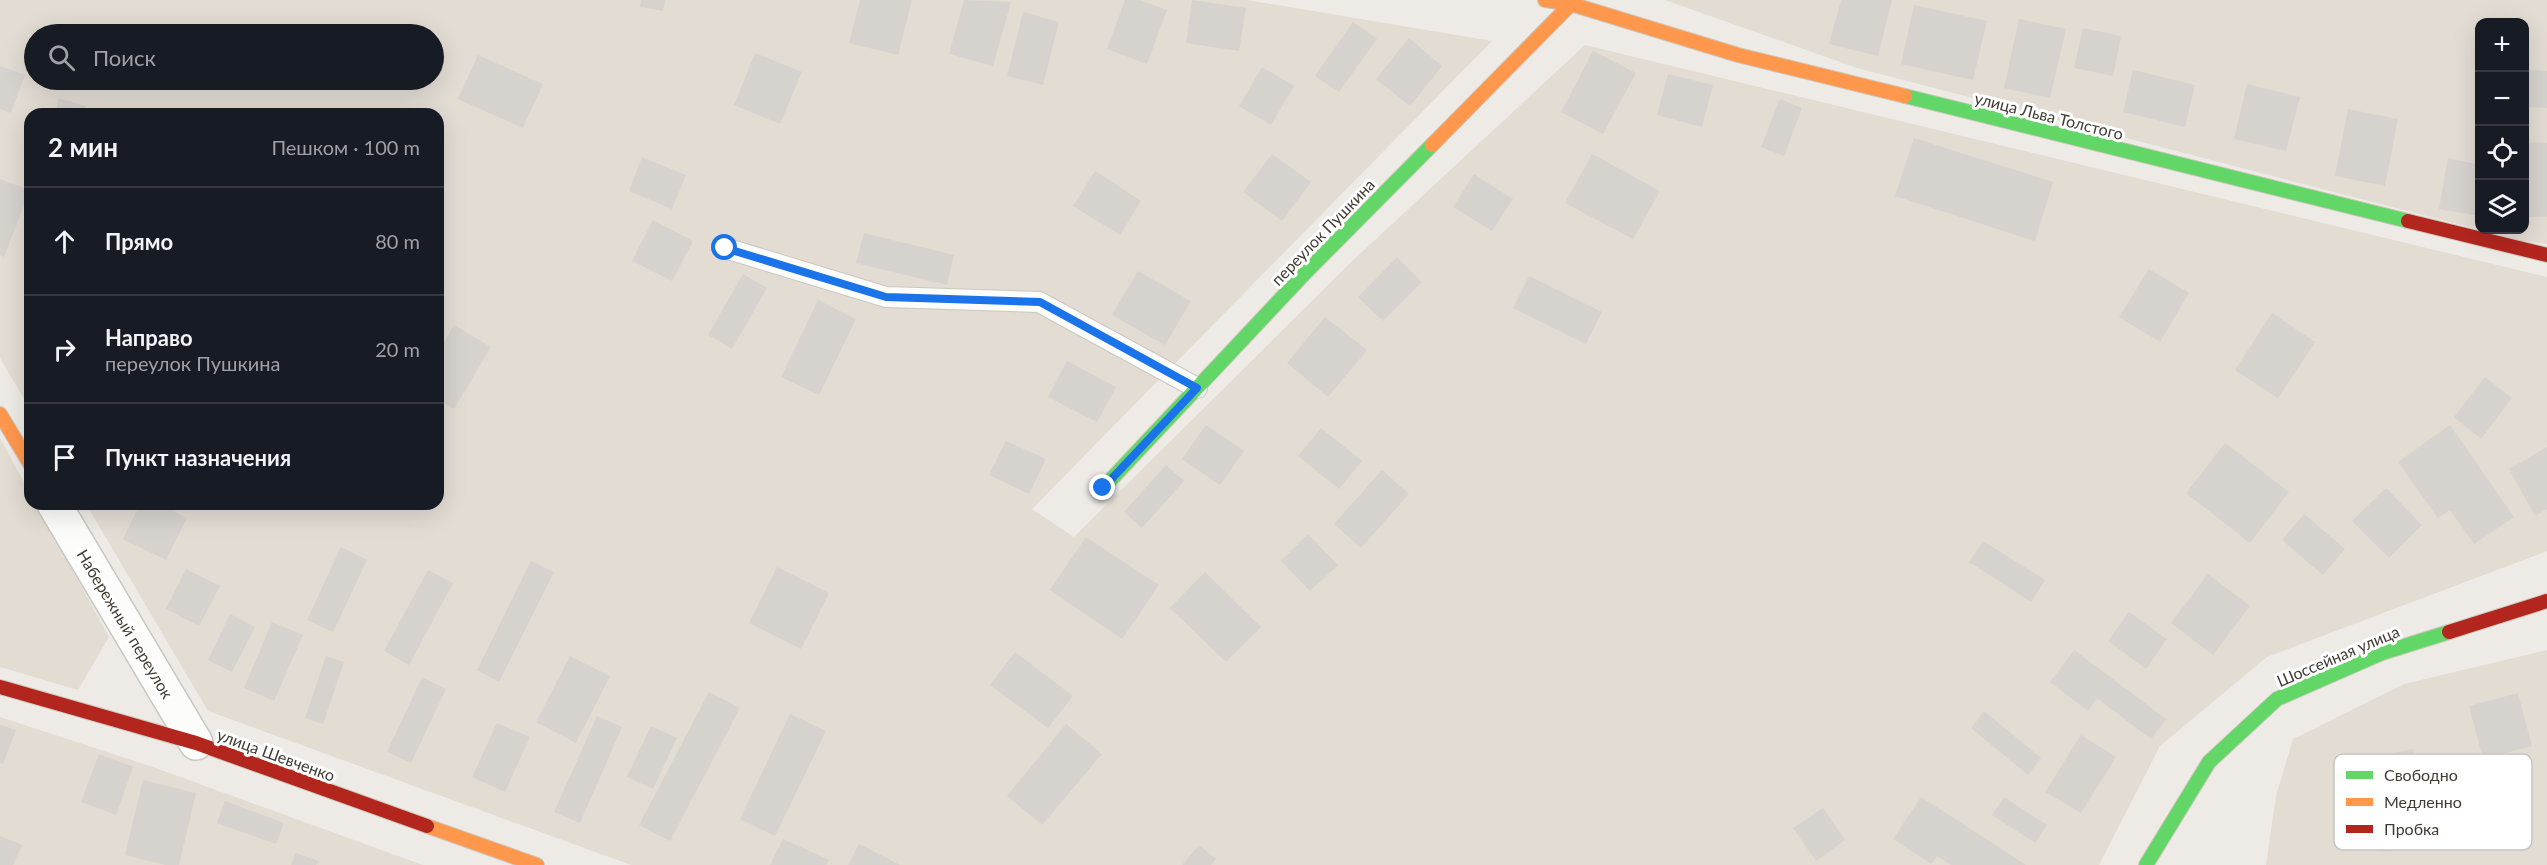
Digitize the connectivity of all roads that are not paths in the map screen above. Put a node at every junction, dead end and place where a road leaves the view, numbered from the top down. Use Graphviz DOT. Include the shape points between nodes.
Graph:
graph roads {
  1 [pos="1545,0"];
  2 [pos="1571,4"];
  3 [pos="725,248"];
  4 [pos="2547,255"];
  5 [pos="1197,388"];
  6 [pos="0,414"];
  7 [pos="24,454"];
  8 [pos="1103,488"];
  9 [pos="58,510"];
  10 [pos="2547,602"];
  11 [pos="0,687"];
  12 [pos="196,744"];
  13 [pos="537,865"];
  14 [pos="2146,865"];
  1 -- 2 [label="street, улица Льва Толстого"];
  2 -- 4 [label="street, улица Льва Толстого" via="1738,55"];
  2 -- 5 [label="street, переулок Пушкина"];
  3 -- 5 [label="lane" via="886,297 1040,302"];
  5 -- 8 [label="street, переулок Пушкина"];
  6 -- 7 [label="street"];
  9 -- 12 [label="street, Набережный переулок"];
  10 -- 14 [label="street, Шоссейная улица" via="2382,653 2277,699 2209,762"];
  11 -- 12 [label="street, улица Шевченко"];
  12 -- 13 [label="street, улица Шевченко"];
}
